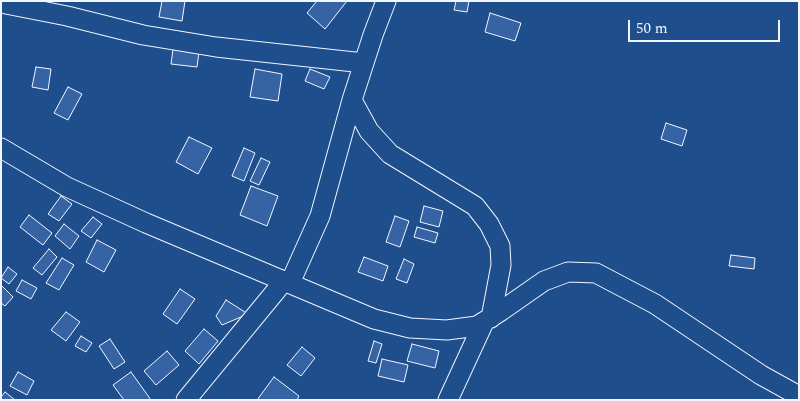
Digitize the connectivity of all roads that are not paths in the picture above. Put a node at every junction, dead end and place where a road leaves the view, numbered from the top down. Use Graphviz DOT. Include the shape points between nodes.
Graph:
graph roads {
  1 [pos="386,1"];
  2 [pos="1,3"];
  3 [pos="364,63"];
  4 [pos="352,100"];
  5 [pos="1,148"];
  6 [pos="287,282"];
  7 [pos="487,320"];
  8 [pos="799,396"];
  9 [pos="186,400"];
  10 [pos="448,400"];
  1 -- 3 [label="street"];
  2 -- 3 [label="street" via="152,37"];
  3 -- 4 [label="street"];
  4 -- 6 [label="street" via="320,216"];
  4 -- 7 [label="street" via="369,131 390,154 475,206 489,224 500,246 501,265"];
  5 -- 6 [label="street" via="67,187"];
  6 -- 7 [label="street" via="374,319 410,328 447,330 476,326"];
  6 -- 9 [label="street"];
  7 -- 8 [label="street" via="544,281 568,272 596,273 654,304 760,375"];
  7 -- 10 [label="street"];
}
